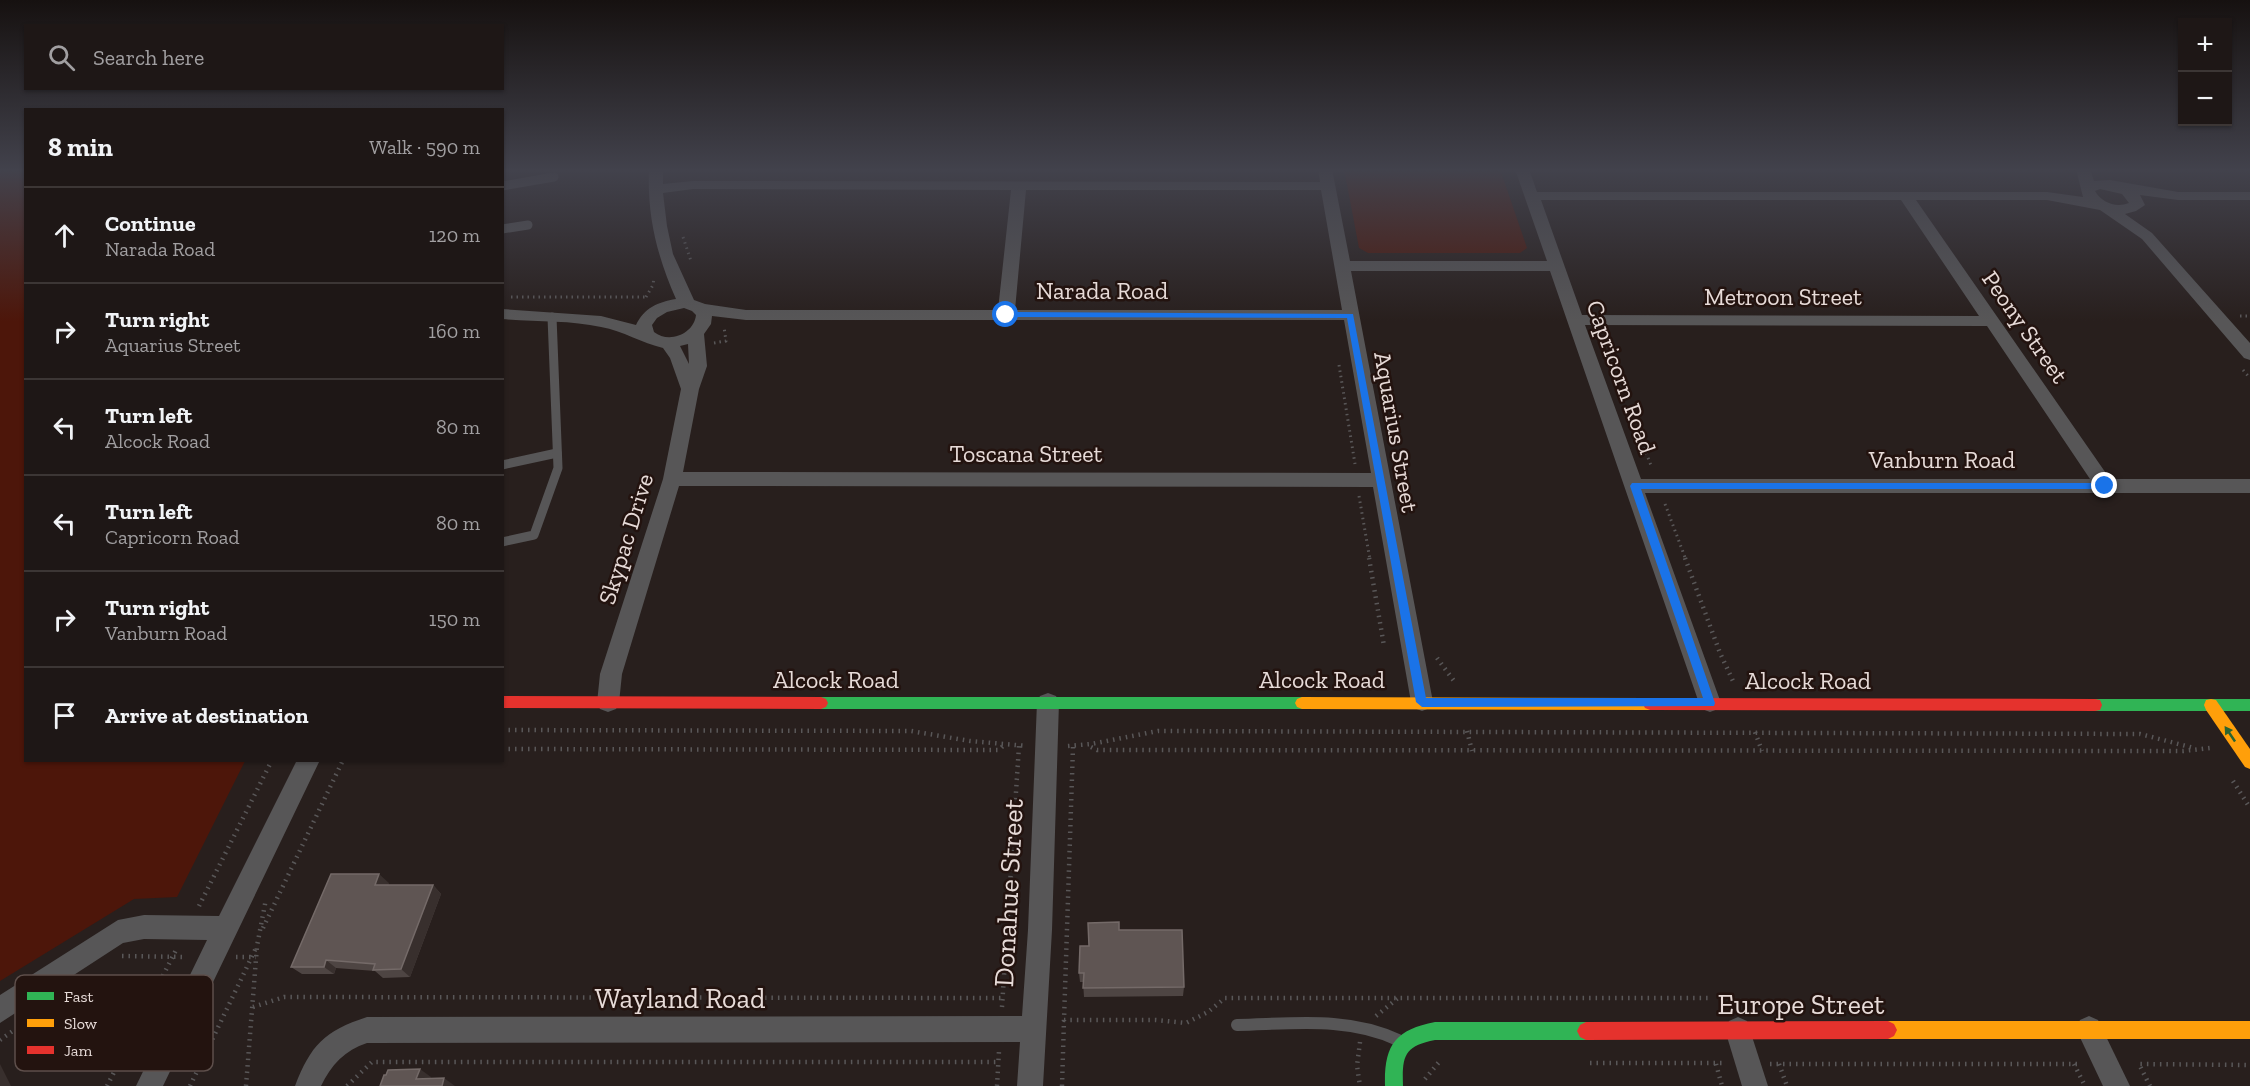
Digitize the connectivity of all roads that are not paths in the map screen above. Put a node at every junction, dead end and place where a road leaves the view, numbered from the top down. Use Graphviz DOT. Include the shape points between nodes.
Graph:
graph roads {
  1 [pos="658,220"];
  2 [pos="1016,220"];
  3 [pos="1334,220"];
  4 [pos="1540,220"];
  5 [pos="1922,220"];
  6 [pos="2124,220"];
  7 [pos="2140,220"];
  8 [pos="528,225"];
  9 [pos="504,229"];
  10 [pos="2147,236"];
  11 [pos="1342,266"];
  12 [pos="1556,266"];
  13 [pos="673,275"];
  14 [pos="695,307"];
  15 [pos="655,311"];
  16 [pos="504,314"];
  17 [pos="746,315"];
  18 [pos="1006,315"];
  19 [pos="1350,315"];
  20 [pos="552,317"];
  21 [pos="1575,320"];
  22 [pos="601,321"];
  23 [pos="1991,321"];
  24 [pos="2228,328"];
  25 [pos="2250,328"];
  26 [pos="698,332"];
  27 [pos="646,334"];
  28 [pos="667,342"];
  29 [pos="2250,354"];
  30 [pos="690,389"];
  31 [pos="557,453"];
  32 [pos="504,465"];
  33 [pos="672,479"];
  34 [pos="1381,480"];
  35 [pos="1635,486"];
  36 [pos="2105,486"];
  37 [pos="2250,486"];
  38 [pos="504,542"];
  39 [pos="504,702"];
  40 [pos="1048,702"];
  41 [pos="1422,702"];
  42 [pos="608,703"];
  43 [pos="1710,703"];
  44 [pos="2211,705"];
  45 [pos="2245,705"];
  46 [pos="2250,720"];
  47 [pos="308,762"];
  48 [pos="2250,762"];
  49 [pos="226,928"];
  50 [pos="53,975"];
  51 [pos="203,975"];
  52 [pos="15,1000"];
  53 [pos="0,1010"];
  54 [pos="1237,1025"];
  55 [pos="1033,1029"];
  56 [pos="2089,1029"];
  57 [pos="1738,1030"];
  58 [pos="2250,1030"];
  59 [pos="1400,1042"];
  60 [pos="156,1071"];
  61 [pos="149,1086"];
  62 [pos="308,1086"];
  63 [pos="1030,1086"];
  64 [pos="1394,1086"];
  65 [pos="1755,1086"];
  66 [pos="2117,1086"];
  1 -- 13 [label="street"];
  2 -- 18 [label="street"];
  3 -- 11 [label="street, Aquarius Street"];
  4 -- 12 [label="street, Capricorn Road"];
  5 -- 23 [label="street, Peony Street"];
  6 -- 10 [label="street"];
  7 -- 10 [label="street"];
  8 -- 9 [label="lane"];
  10 -- 24 [label="street"];
  11 -- 12 [label="street"];
  11 -- 19 [label="street, Aquarius Street"];
  12 -- 21 [label="street, Capricorn Road"];
  13 -- 14 [label="street" via="684,300"];
  13 -- 15 [label="street"];
  14 -- 15 [label="street" via="675,304"];
  14 -- 17 [label="street, Narada Road"];
  14 -- 26 [label="street" via="705,319"];
  15 -- 22 [label="street"];
  15 -- 27 [label="street" via="644,325"];
  16 -- 20 [label="street"];
  17 -- 18 [label="street, Narada Road"];
  17 -- 26 [label="street, Narada Road"];
  18 -- 19 [label="street, Narada Road"];
  19 -- 34 [label="street, Aquarius Street"];
  20 -- 22 [label="street"];
  20 -- 31 [label="lane"];
  21 -- 23 [label="street, Metroon Street"];
  21 -- 35 [label="street, Capricorn Road"];
  22 -- 27 [label="street"];
  23 -- 36 [label="street, Peony Street"];
  24 -- 25 [label="street"];
  24 -- 29 [label="street"];
  26 -- 28 [label="street" via="677,342"];
  26 -- 30 [label="street, Skypac Drive" via="698,366"];
  27 -- 28 [label="street"];
  28 -- 30 [label="street" via="676,351"];
  30 -- 33 [label="street, Skypac Drive"];
  31 -- 32 [label="lane"];
  31 -- 38 [label="lane" via="558,468 534,535"];
  33 -- 34 [label="street, Toscana Street"];
  33 -- 42 [label="street, Skypac Drive" via="611,674"];
  34 -- 41 [label="street, Aquarius Street"];
  35 -- 36 [label="street, Vanburn Road"];
  35 -- 43 [label="street, Capricorn Road"];
  36 -- 37 [label="street, Vanburn Road"];
  39 -- 42 [label="street, Alcock Road"];
  40 -- 41 [label="street, Alcock Road"];
  40 -- 42 [label="street, Alcock Road"];
  40 -- 55 [label="street, Donahue Street"];
  41 -- 43 [label="street, Alcock Road"];
  43 -- 44 [label="street, Alcock Road"];
  44 -- 45 [label="street, Alcock Road"];
  48 -- 44 [label="street, one-way"];
  45 -- 46 [label="street"];
  47 -- 49 [label="street"];
  49 -- 50 [label="street" via="144,927 118,932"];
  49 -- 51 [label="street"];
  52 -- 53 [label="street"];
  54 -- 59 [label="lane" via="1351,1025 1381,1031"];
  55 -- 62 [label="street, Wayland Road" via="368,1030 348,1035 331,1048 316,1064"];
  55 -- 63 [label="street, Donahue Street"];
  56 -- 57 [label="street, Europe Street"];
  56 -- 58 [label="street, Europe Street"];
  56 -- 66 [label="street"];
  57 -- 59 [label="street, Europe Street" via="1435,1030 1418,1032"];
  57 -- 65 [label="street"];
  59 -- 64 [label="street" via="1393,1059"];
  60 -- 61 [label="street"];
}
